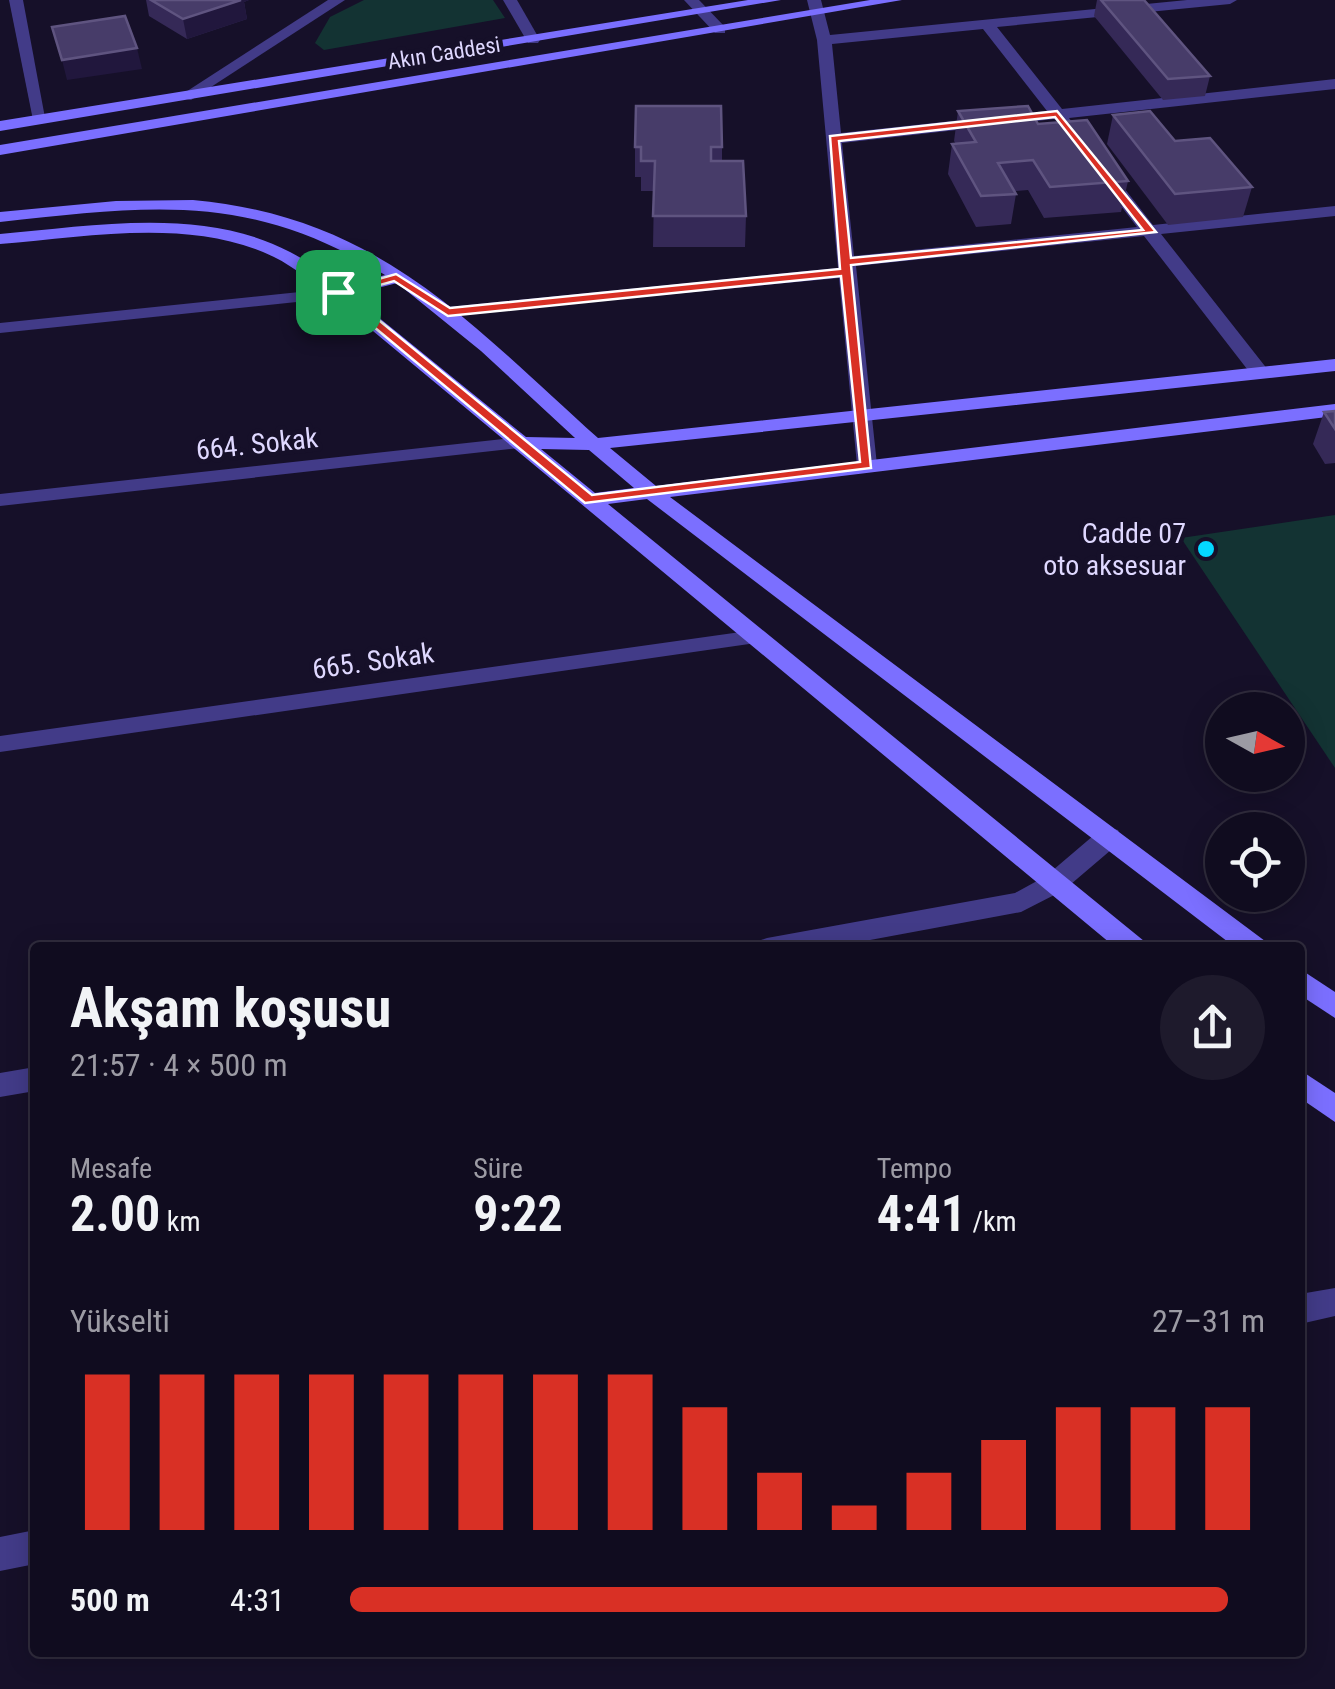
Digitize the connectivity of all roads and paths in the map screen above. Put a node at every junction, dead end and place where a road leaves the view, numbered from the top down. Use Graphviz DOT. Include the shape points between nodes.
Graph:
graph roads {
  1 [pos="16,0"];
  2 [pos="338,0"];
  3 [pos="510,0"];
  4 [pos="774,0"];
  5 [pos="895,0"];
  6 [pos="1230,0"];
  7 [pos="697,6"];
  8 [pos="816,7"];
  9 [pos="987,24"];
  10 [pos="720,30"];
  11 [pos="534,40"];
  12 [pos="824,40"];
  13 [pos="1335,84"];
  14 [pos="186,98"];
  15 [pos="1057,114"];
  16 [pos="41,120"];
  17 [pos="0,126"];
  18 [pos="834,138"];
  19 [pos="1080,144"];
  20 [pos="0,150"];
  21 [pos="1092,158"];
  22 [pos="1335,212"];
  23 [pos="0,216"];
  24 [pos="1150,232"];
  25 [pos="0,240"];
  26 [pos="846,267"];
  27 [pos="396,278"];
  28 [pos="338,292"];
  29 [pos="448,312"];
  30 [pos="0,328"];
  31 [pos="1335,365"];
  32 [pos="1260,374"];
  33 [pos="1335,410"];
  34 [pos="860,418"];
  35 [pos="520,443"];
  36 [pos="593,444"];
  37 [pos="867,466"];
  38 [pos="649,491"];
  39 [pos="0,500"];
  40 [pos="589,500"];
  41 [pos="755,637"];
  42 [pos="0,744"];
  43 [pos="1109,837"];
  44 [pos="1055,882"];
  45 [pos="800,942"];
  46 [pos="1128,942"];
  47 [pos="1248,942"];
  48 [pos="1305,984"];
  49 [pos="1335,1007"];
  50 [pos="30,1080"];
  51 [pos="0,1085"];
  52 [pos="1305,1086"];
  53 [pos="1335,1110"];
  54 [pos="1335,1302"];
  55 [pos="1305,1308"];
  56 [pos="30,1548"];
  57 [pos="0,1554"];
  1 -- 16 [label="street"];
  2 -- 14 [label="street"];
  3 -- 11 [label="street"];
  4 -- 7 [label="street, Akın Caddesi"];
  5 -- 8 [label="street, Akın Caddesi"];
  6 -- 9 [label="street"];
  7 -- 10 [label="street"];
  7 -- 11 [label="street, Akın Caddesi"];
  8 -- 10 [label="street, Akın Caddesi"];
  8 -- 12 [label="street"];
  9 -- 12 [label="street"];
  9 -- 15 [label="street"];
  10 -- 20 [label="street, Akın Caddesi"];
  11 -- 14 [label="street, Akın Caddesi"];
  12 -- 18 [label="street"];
  13 -- 15 [label="street"];
  14 -- 16 [label="street, Akın Caddesi"];
  15 -- 18 [label="street"];
  15 -- 19 [label="street"];
  16 -- 17 [label="street, Akın Caddesi"];
  18 -- 26 [label="street"];
  21 -- 24 [label="street"];
  22 -- 24 [label="street"];
  23 -- 27 [label="street" via="131,204 258,212 345,244"];
  24 -- 26 [label="street"];
  24 -- 32 [label="street"];
  25 -- 28 [label="street" via="138,228 220,235 279,253"];
  26 -- 29 [label="street"];
  26 -- 34 [label="street"];
  27 -- 28 [label="street"];
  27 -- 29 [label="street"];
  28 -- 30 [label="street"];
  28 -- 35 [label="street"];
  29 -- 36 [label="street"];
  31 -- 32 [label="street"];
  32 -- 34 [label="street"];
  33 -- 37 [label="street"];
  34 -- 36 [label="street"];
  34 -- 37 [label="street"];
  35 -- 36 [label="street"];
  35 -- 39 [label="street, 664. Sokak"];
  35 -- 40 [label="street"];
  36 -- 38 [label="street"];
  37 -- 38 [label="street"];
  38 -- 40 [label="street"];
  38 -- 43 [label="street"];
  40 -- 41 [label="street"];
  41 -- 42 [label="street, 665. Sokak"];
  41 -- 44 [label="street"];
  43 -- 44 [label="street"];
  43 -- 47 [label="street"];
  44 -- 45 [label="street" via="1021,902"];
  44 -- 46 [label="street"];
  48 -- 49 [label="street"];
  50 -- 51 [label="street"];
  52 -- 53 [label="street"];
  54 -- 55 [label="street"];
  56 -- 57 [label="street"];
}
